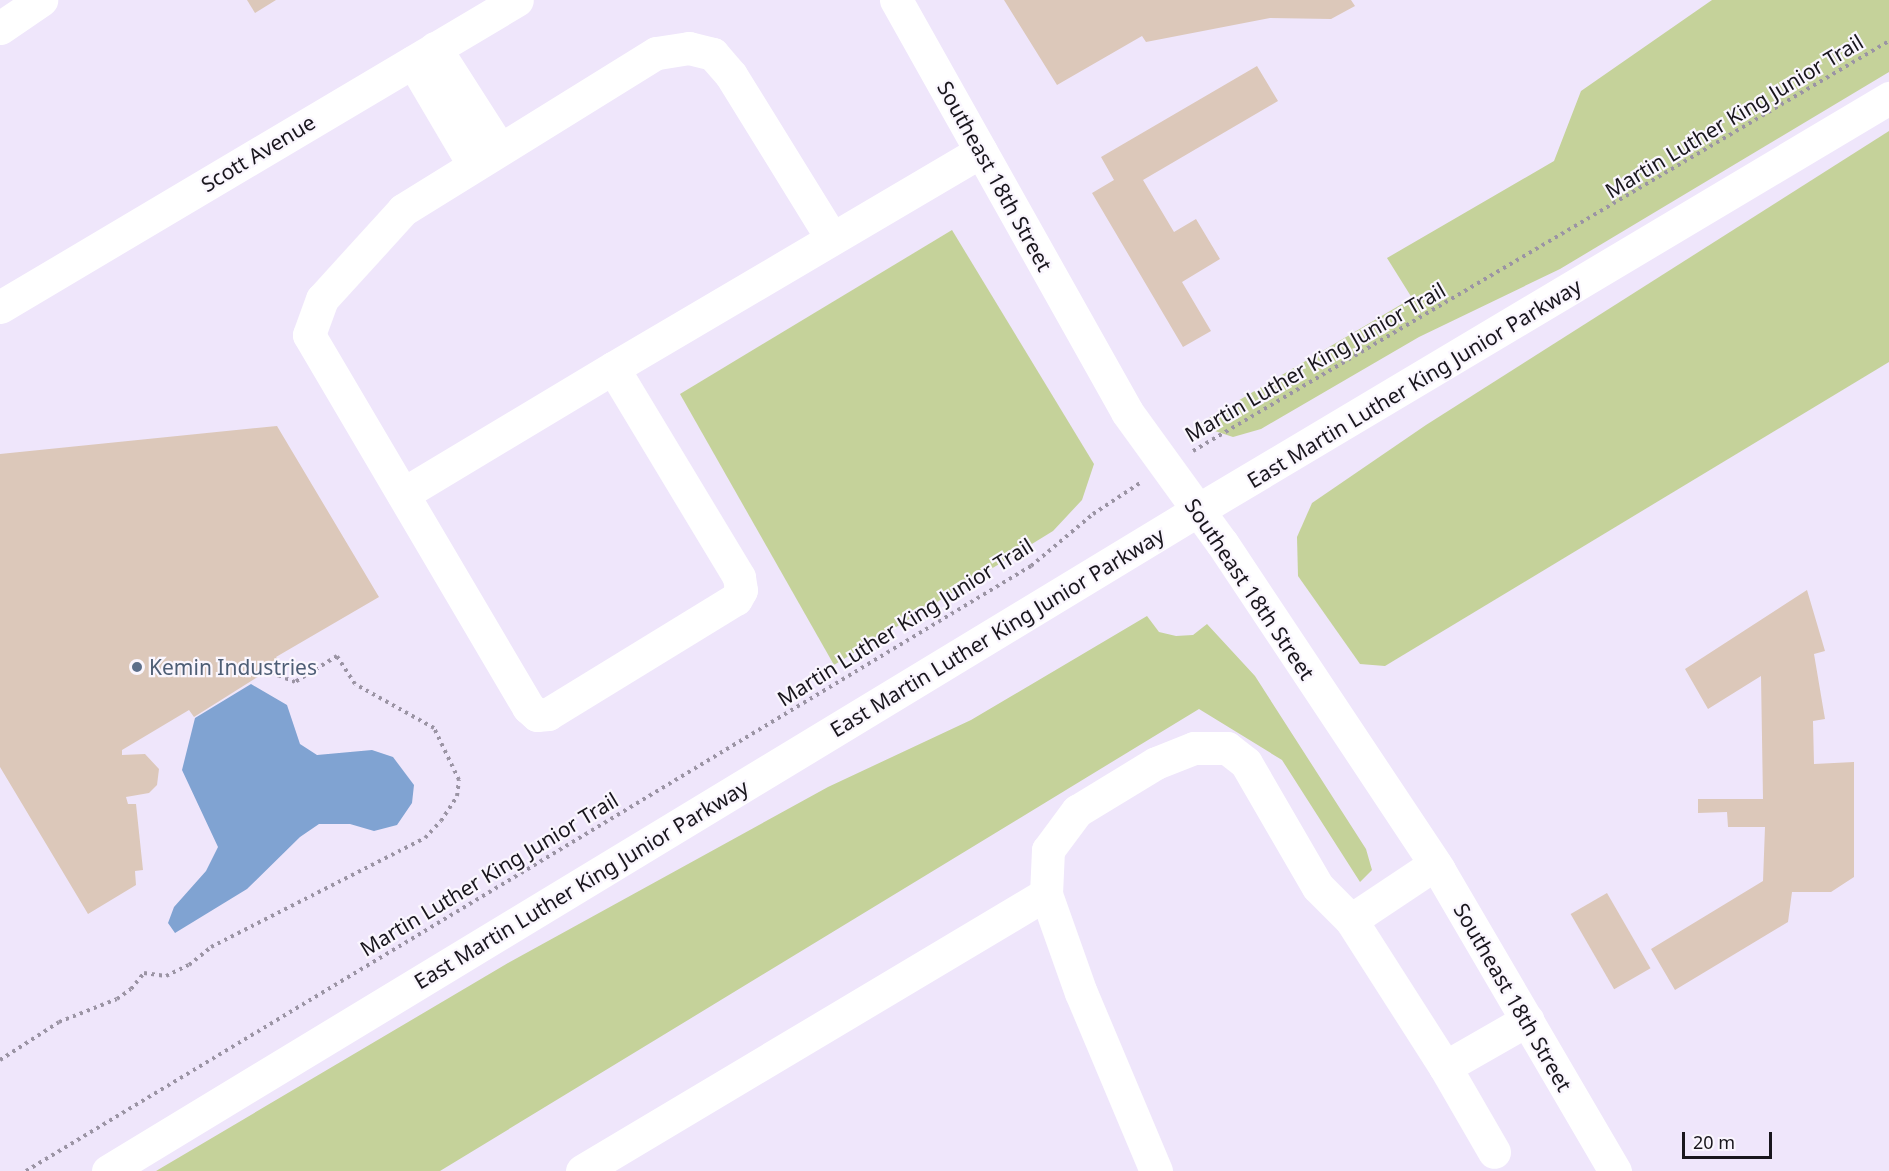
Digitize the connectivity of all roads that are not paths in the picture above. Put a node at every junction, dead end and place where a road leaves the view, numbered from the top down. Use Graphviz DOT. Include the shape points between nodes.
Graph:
graph roads {
  1 [pos="41,0"];
  2 [pos="896,0"];
  3 [pos="502,4"];
  4 [pos="0,28"];
  5 [pos="424,55"];
  6 [pos="1889,98"];
  7 [pos="981,151"];
  8 [pos="486,156"];
  9 [pos="831,237"];
  10 [pos="0,307"];
  11 [pos="613,368"];
  12 [pos="403,494"];
  13 [pos="1198,510"];
  14 [pos="1435,864"];
  15 [pos="1046,894"];
  16 [pos="1351,920"];
  17 [pos="1527,1020"];
  18 [pos="1445,1067"];
  19 [pos="1494,1152"];
  20 [pos="108,1171"];
  21 [pos="582,1171"];
  22 [pos="1156,1171"];
  23 [pos="1615,1171"];
  1 -- 4 [label="main road"];
  2 -- 7 [label="main road, Southeast 18th Street"];
  3 -- 5 [label="main road, Scott Avenue"];
  5 -- 8 [label="main road"];
  5 -- 10 [label="main road, Scott Avenue"];
  6 -- 13 [label="main road, East Martin Luther King Junior Parkway"];
  7 -- 9 [label="main road"];
  7 -- 13 [label="main road, Southeast 18th Street" via="1126,412"];
  8 -- 9 [label="main road" via="656,53 689,48 712,54 731,75"];
  8 -- 12 [label="main road" via="403,210 321,299 309,335"];
  9 -- 11 [label="main road"];
  11 -- 12 [label="main road"];
  11 -- 12 [label="main road" via="739,577 741,590 736,599 557,709 537,715 528,706"];
  13 -- 14 [label="main road, Southeast 18th Street"];
  13 -- 20 [label="main road, East Martin Luther King Junior Parkway"];
  14 -- 16 [label="main road"];
  14 -- 17 [label="main road, Southeast 18th Street"];
  15 -- 16 [label="main road" via="1048,849 1077,811 1156,763 1194,748 1227,748 1246,764 1318,887"];
  15 -- 21 [label="main road"];
  15 -- 22 [label="main road" via="1082,993"];
  16 -- 18 [label="main road"];
  17 -- 18 [label="main road"];
  17 -- 23 [label="main road, Southeast 18th Street"];
  18 -- 19 [label="main road"];
}
